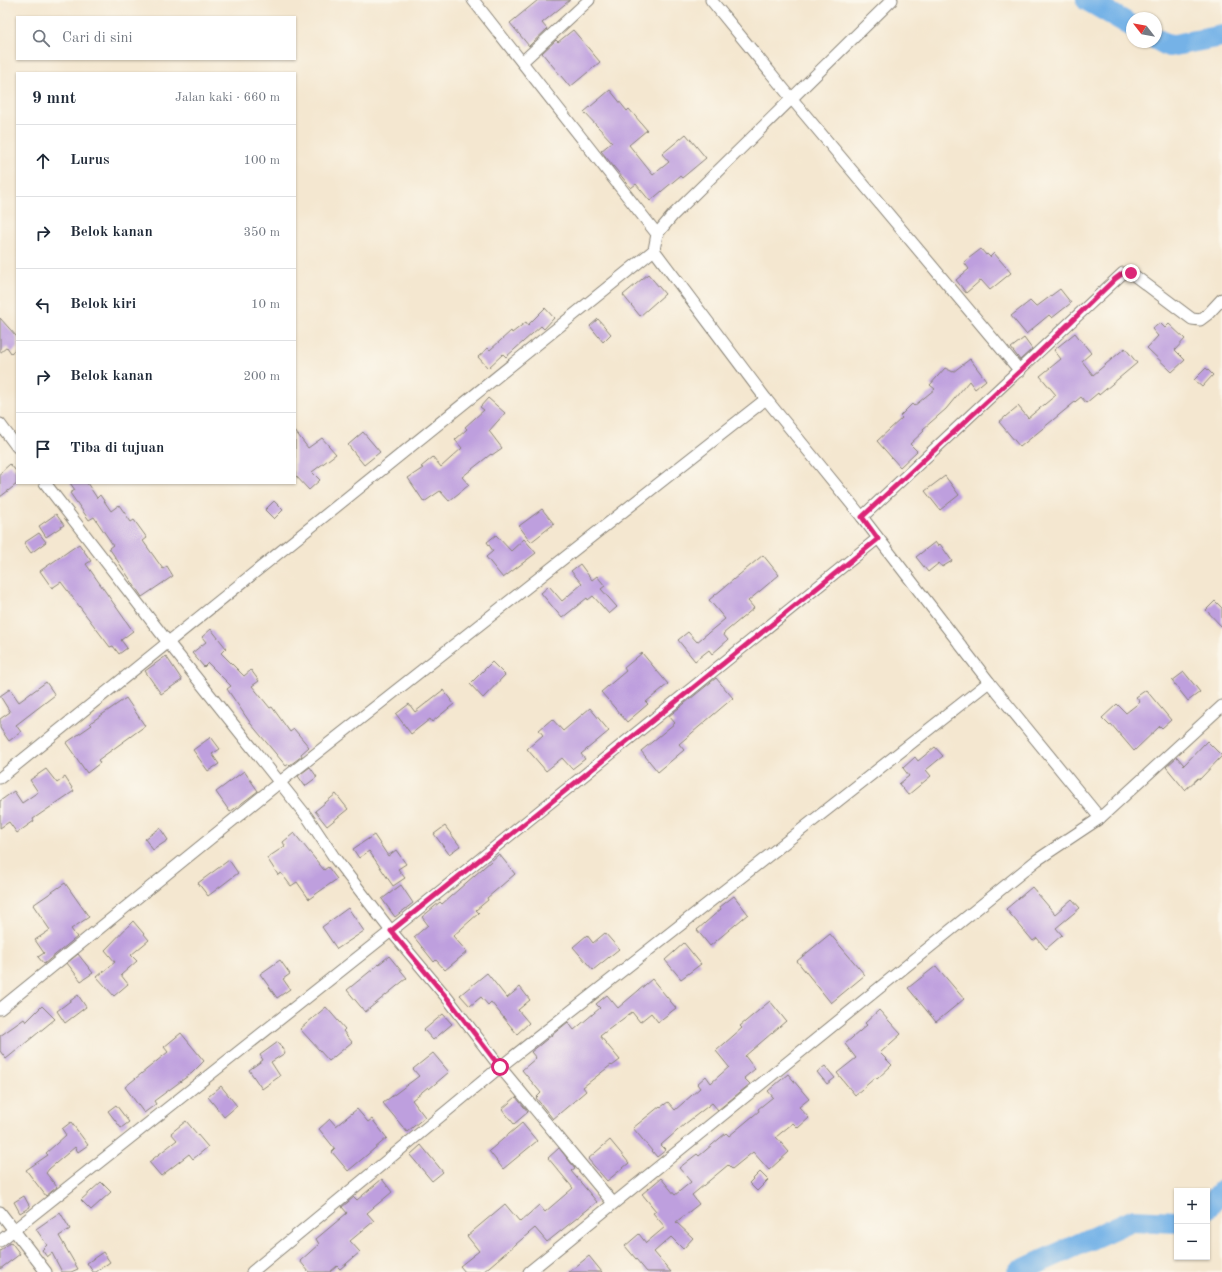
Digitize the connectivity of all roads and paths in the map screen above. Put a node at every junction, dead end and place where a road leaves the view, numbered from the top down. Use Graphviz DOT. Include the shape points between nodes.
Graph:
graph roads {
  1 [pos="473,0"];
  2 [pos="589,0"];
  3 [pos="712,0"];
  4 [pos="892,0"];
  5 [pos="522,62"];
  6 [pos="792,99"];
  7 [pos="657,234"];
  8 [pos="654,250"];
  9 [pos="1222,299"];
  10 [pos="1020,371"];
  11 [pos="766,399"];
  12 [pos="0,424"];
  13 [pos="16,445"];
  14 [pos="46,484"];
  15 [pos="862,517"];
  16 [pos="878,539"];
  17 [pos="167,641"];
  18 [pos="989,682"];
  19 [pos="1222,706"];
  20 [pos="0,778"];
  21 [pos="280,782"];
  22 [pos="1100,818"];
  23 [pos="391,931"];
  24 [pos="0,1009"];
  25 [pos="500,1067"];
  26 [pos="613,1203"];
  27 [pos="0,1212"];
  28 [pos="15,1230"];
  29 [pos="0,1242"];
  30 [pos="46,1272"];
  31 [pos="252,1272"];
  32 [pos="529,1272"];
  1 -- 5 [label="street"];
  2 -- 5 [label="street"];
  3 -- 6 [label="street"];
  4 -- 6 [label="street"];
  5 -- 7 [label="street"];
  6 -- 7 [label="street" via="673,215"];
  6 -- 10 [label="street"];
  7 -- 8 [label="street"];
  8 -- 11 [label="street"];
  8 -- 17 [label="street"];
  9 -- 10 [label="street" via="1200,320 1192,319 1131,273 1123,273"];
  10 -- 15 [label="street"];
  11 -- 15 [label="street"];
  11 -- 21 [label="street"];
  12 -- 13 [label="street"];
  14 -- 17 [label="street"];
  15 -- 16 [label="street"];
  16 -- 18 [label="street"];
  16 -- 23 [label="street"];
  17 -- 20 [label="street"];
  17 -- 21 [label="street"];
  18 -- 22 [label="street"];
  18 -- 25 [label="street"];
  19 -- 22 [label="street"];
  21 -- 23 [label="street"];
  21 -- 24 [label="street"];
  22 -- 26 [label="street" via="1037,860"];
  23 -- 25 [label="street"];
  23 -- 28 [label="street"];
  25 -- 26 [label="street"];
  25 -- 31 [label="street"];
  26 -- 32 [label="street"];
  27 -- 28 [label="street"];
  28 -- 29 [label="street"];
  28 -- 30 [label="street"];
}
